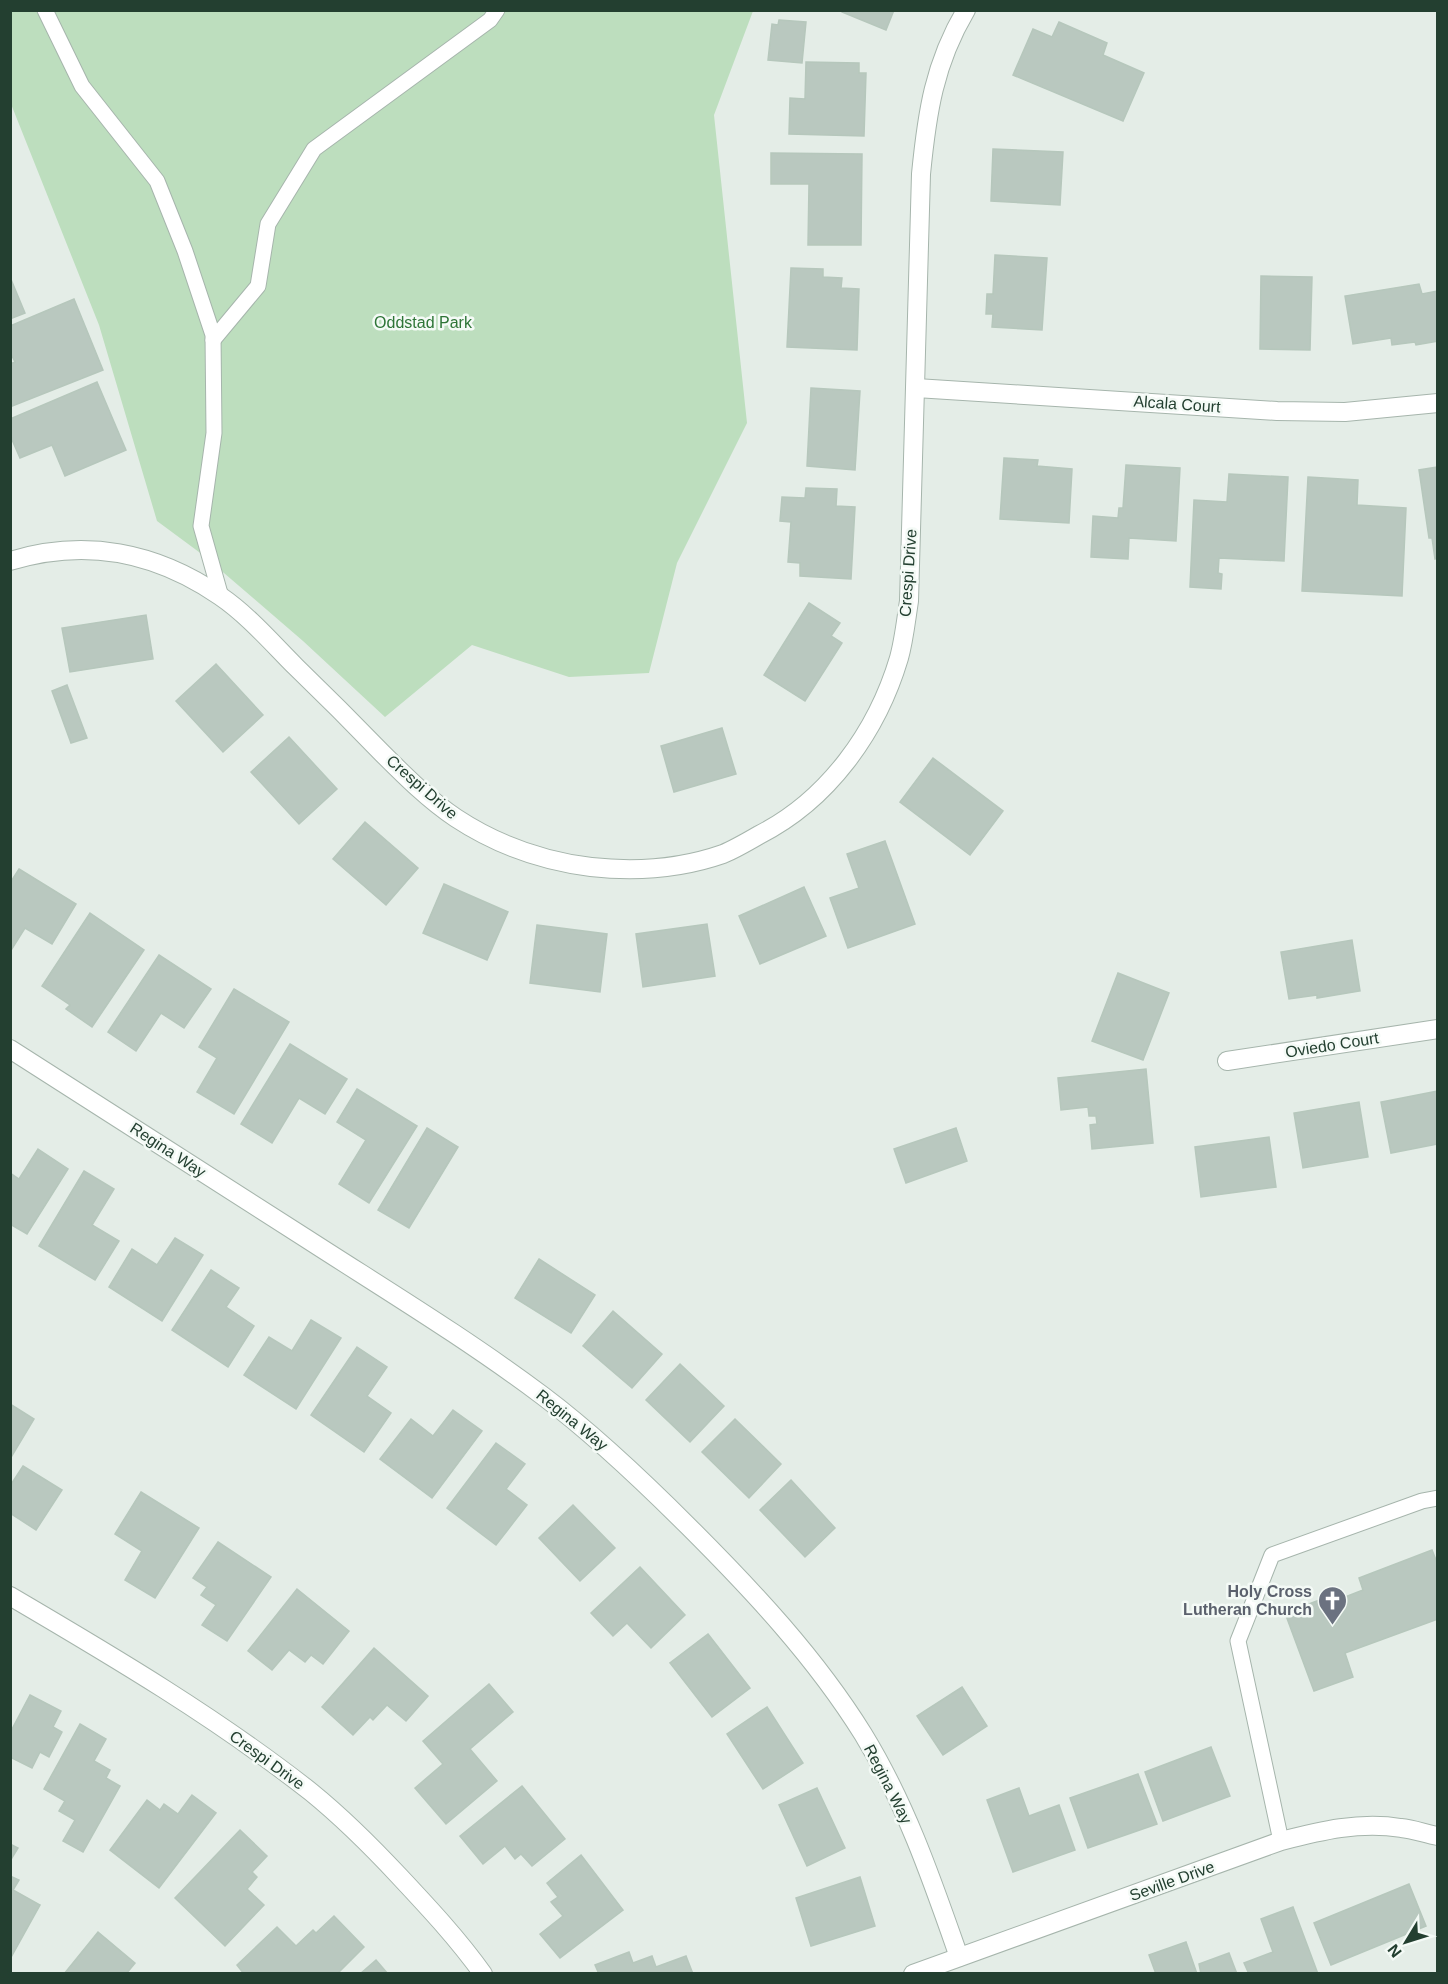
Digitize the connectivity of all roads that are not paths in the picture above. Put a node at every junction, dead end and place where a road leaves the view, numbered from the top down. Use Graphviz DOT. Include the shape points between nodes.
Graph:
graph roads {
  1 [pos="45,10"];
  2 [pos="497,10"];
  3 [pos="966,10"];
  4 [pos="213,340"];
  5 [pos="916,388"];
  6 [pos="1437,403"];
  7 [pos="10,561"];
  8 [pos="221,597"];
  9 [pos="1437,1029"];
  10 [pos="10,1049"];
  11 [pos="1227,1061"];
  12 [pos="1437,1498"];
  13 [pos="10,1596"];
  14 [pos="1437,1836"];
  15 [pos="1281,1841"];
  16 [pos="959,1957"];
  17 [pos="483,1974"];
  18 [pos="913,1974"];
  1 -- 4 [label="lane" via="82,86 157,181 185,251"];
  2 -- 4 [label="lane" via="490,20 314,149 268,224 258,286"];
  3 -- 5 [label="street, Crespi Drive" via="937,73 926,124 921,174"];
  4 -- 8 [label="lane" via="214,433 201,526"];
  5 -- 6 [label="street, Alcala Court" via="1277,411 1345,412"];
  5 -- 8 [label="street, Crespi Drive" via="909,601 899,658 879,711 852,755 819,793 776,826 724,853 674,867 621,870 565,863 509,848 456,818 411,781"];
  7 -- 8 [label="street, Crespi Drive" via="37,553 88,549 140,556 182,573"];
  9 -- 11 [label="street, Oviedo Court"];
  10 -- 16 [label="street, Regina Way" via="471,1344 611,1452 671,1509 776,1618 822,1673 862,1734 895,1790"];
  12 -- 15 [label="lane" via="1272,1555 1238,1641"];
  13 -- 17 [label="street, Crespi Drive" via="170,1691 313,1794 373,1848"];
  14 -- 15 [label="street, Seville Drive" via="1401,1827 1361,1825"];
  15 -- 16 [label="street, Seville Drive"];
  16 -- 18 [label="street, Seville Drive"];
}
